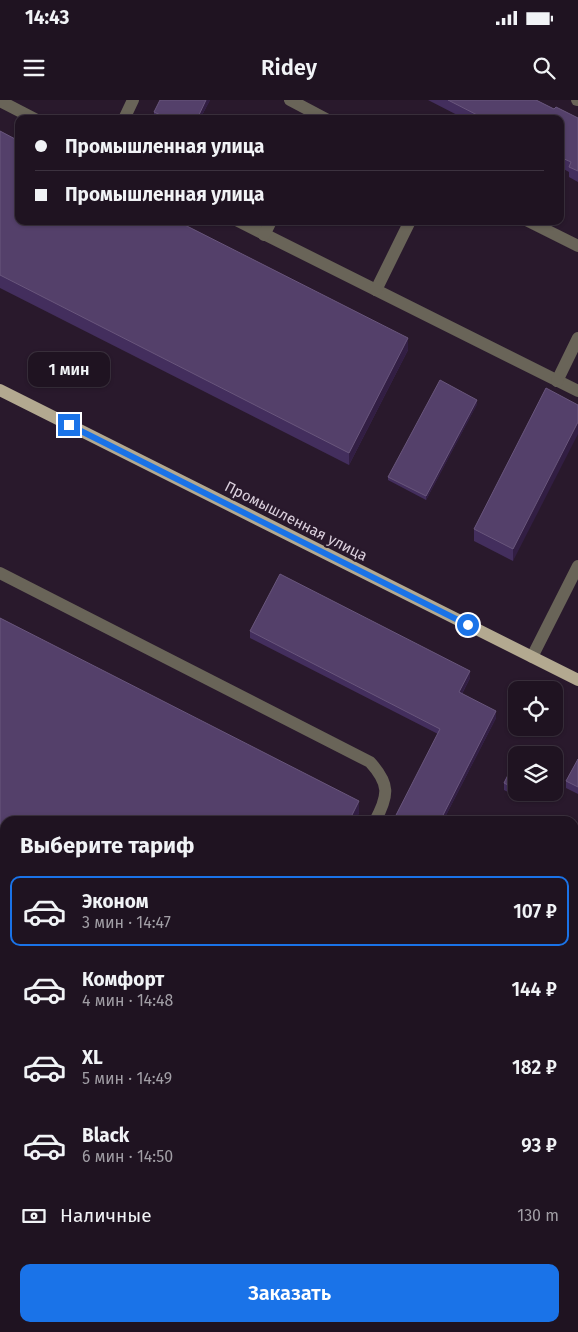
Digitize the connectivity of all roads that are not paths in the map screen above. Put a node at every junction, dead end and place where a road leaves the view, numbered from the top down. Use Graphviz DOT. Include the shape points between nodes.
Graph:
graph roads {
  1 [pos="133,100"];
  2 [pos="290,100"];
  3 [pos="0,102"];
  4 [pos="27,115"];
  5 [pos="126,115"];
  6 [pos="318,115"];
  7 [pos="246,225"];
  8 [pos="269,225"];
  9 [pos="408,225"];
  10 [pos="536,225"];
  11 [pos="264,234"];
  12 [pos="578,246"];
  13 [pos="376,290"];
  14 [pos="578,338"];
  15 [pos="558,381"];
  16 [pos="0,390"];
  17 [pos="578,391"];
  18 [pos="578,566"];
  19 [pos="0,573"];
  20 [pos="532,658"];
  21 [pos="578,680"];
  22 [pos="378,816"];
  1 -- 5 [label="street"];
  2 -- 6 [label="street"];
  3 -- 4 [label="street"];
  7 -- 11 [label="street"];
  8 -- 11 [label="street"];
  9 -- 13 [label="street"];
  10 -- 12 [label="street"];
  11 -- 13 [label="street"];
  13 -- 15 [label="street"];
  14 -- 15 [label="street"];
  15 -- 17 [label="street"];
  16 -- 20 [label="main road, Промышленная улица"];
  18 -- 20 [label="street"];
  19 -- 22 [label="street" via="370,762 381,774 387,790"];
  20 -- 21 [label="main road, Промышленная улица"];
}
